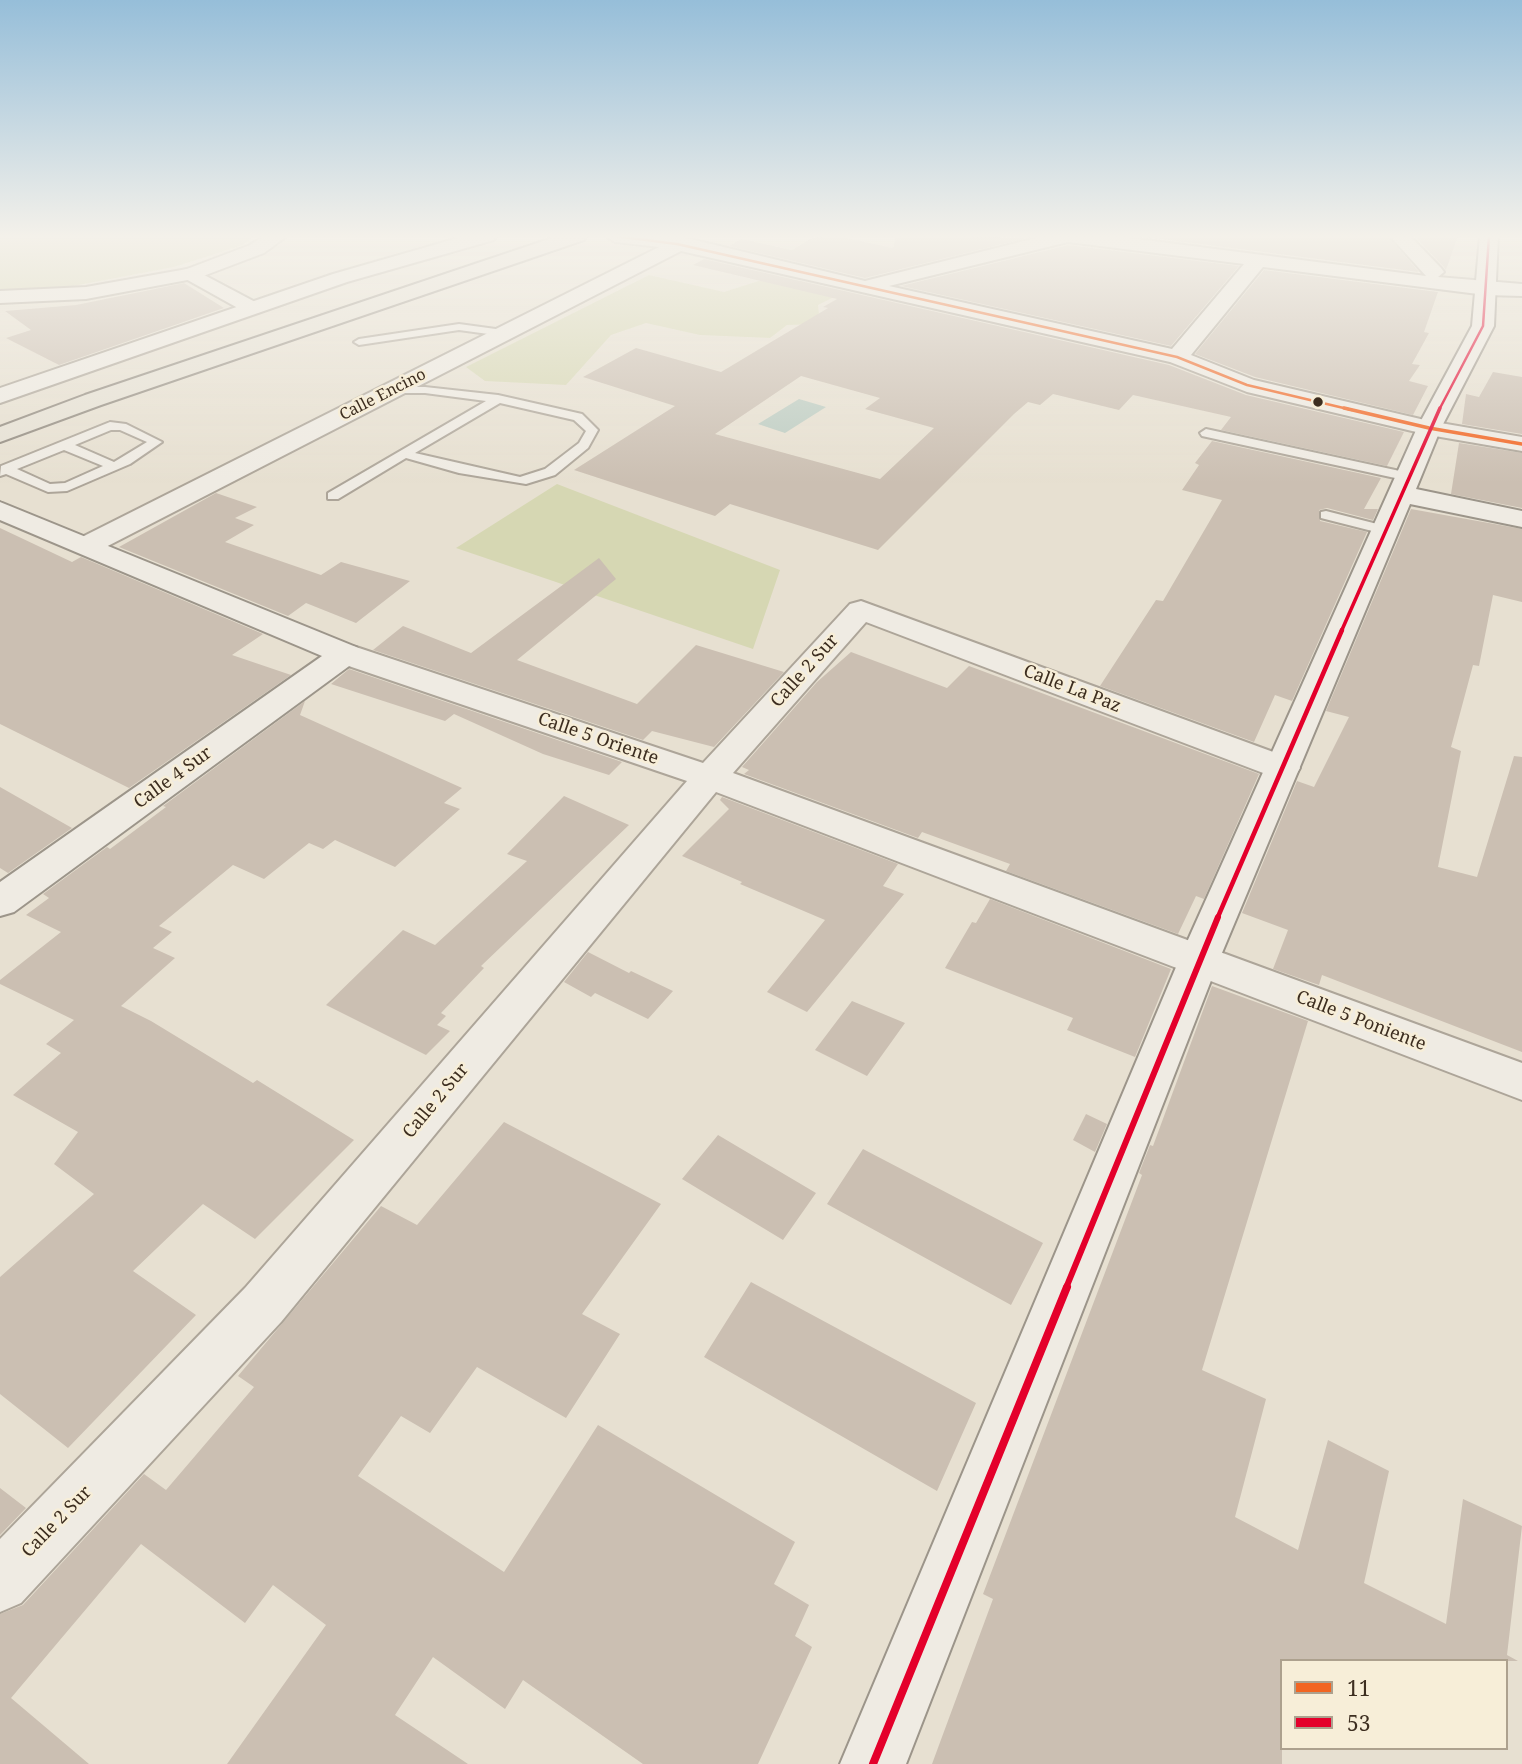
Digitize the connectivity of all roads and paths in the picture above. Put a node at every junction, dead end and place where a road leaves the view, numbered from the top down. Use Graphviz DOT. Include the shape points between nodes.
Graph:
graph roads {
  1 [pos="222,318"];
  2 [pos="273,318"];
  3 [pos="333,318"];
  4 [pos="532,318"];
  5 [pos="1007,318"];
  6 [pos="1210,318"];
  7 [pos="1484,318"];
  8 [pos="503,333"];
  9 [pos="359,342"];
  10 [pos="1177,357"];
  11 [pos="392,390"];
  12 [pos="0,396"];
  13 [pos="498,399"];
  14 [pos="0,413"];
  15 [pos="1429,428"];
  16 [pos="1206,433"];
  17 [pos="0,435"];
  18 [pos="1522,444"];
  19 [pos="63,445"];
  20 [pos="404,454"];
  21 [pos="114,466"];
  22 [pos="3,470"];
  23 [pos="1405,486"];
  24 [pos="333,496"];
  25 [pos="0,510"];
  26 [pos="1326,515"];
  27 [pos="1522,519"];
  28 [pos="1384,530"];
  29 [pos="88,545"];
  30 [pos="861,610"];
  31 [pos="345,654"];
  32 [pos="1283,768"];
  33 [pos="710,777"];
  34 [pos="0,902"];
  35 [pos="1199,960"];
  36 [pos="1522,1082"];
  37 [pos="0,1582"];
  38 [pos="873,1764"];
  1 -- 12 [label="street"];
  2 -- 14 [label="main road"];
  3 -- 17 [label="main road"];
  4 -- 8 [label="street, Calle Encino"];
  5 -- 10 [label="street"];
  6 -- 10 [label="street"];
  7 -- 15 [label="street"];
  8 -- 9 [label="lane" via="459,327"];
  8 -- 11 [label="street, Calle Encino"];
  10 -- 15 [label="street" via="1247,385"];
  11 -- 13 [label="lane"];
  11 -- 29 [label="street, Calle Encino"];
  13 -- 20 [label="lane"];
  13 -- 20 [label="lane" via="578,417 592,430 584,445 550,472 521,481"];
  15 -- 18 [label="street"];
  15 -- 23 [label="street"];
  16 -- 23 [label="lane"];
  19 -- 21 [label="lane"];
  19 -- 21 [label="lane" via="110,426 156,442"];
  19 -- 22 [label="lane"];
  20 -- 24 [label="lane"];
  21 -- 22 [label="lane" via="67,486 48,488"];
  23 -- 27 [label="street"];
  23 -- 28 [label="street"];
  25 -- 29 [label="street, Calle 5 Oriente"];
  26 -- 28 [label="lane"];
  28 -- 32 [label="street"];
  29 -- 31 [label="street, Calle 5 Oriente"];
  30 -- 32 [label="street, Calle La Paz"];
  30 -- 33 [label="street, Calle 2 Sur"];
  31 -- 33 [label="street, Calle 5 Oriente"];
  31 -- 34 [label="street, Calle 4 Sur"];
  32 -- 35 [label="street"];
  33 -- 35 [label="street, Calle 5 Oriente"];
  33 -- 37 [label="street, Calle 2 Sur" via="264,1305"];
  35 -- 36 [label="street, Calle 5 Poniente"];
  35 -- 38 [label="street"];
}
